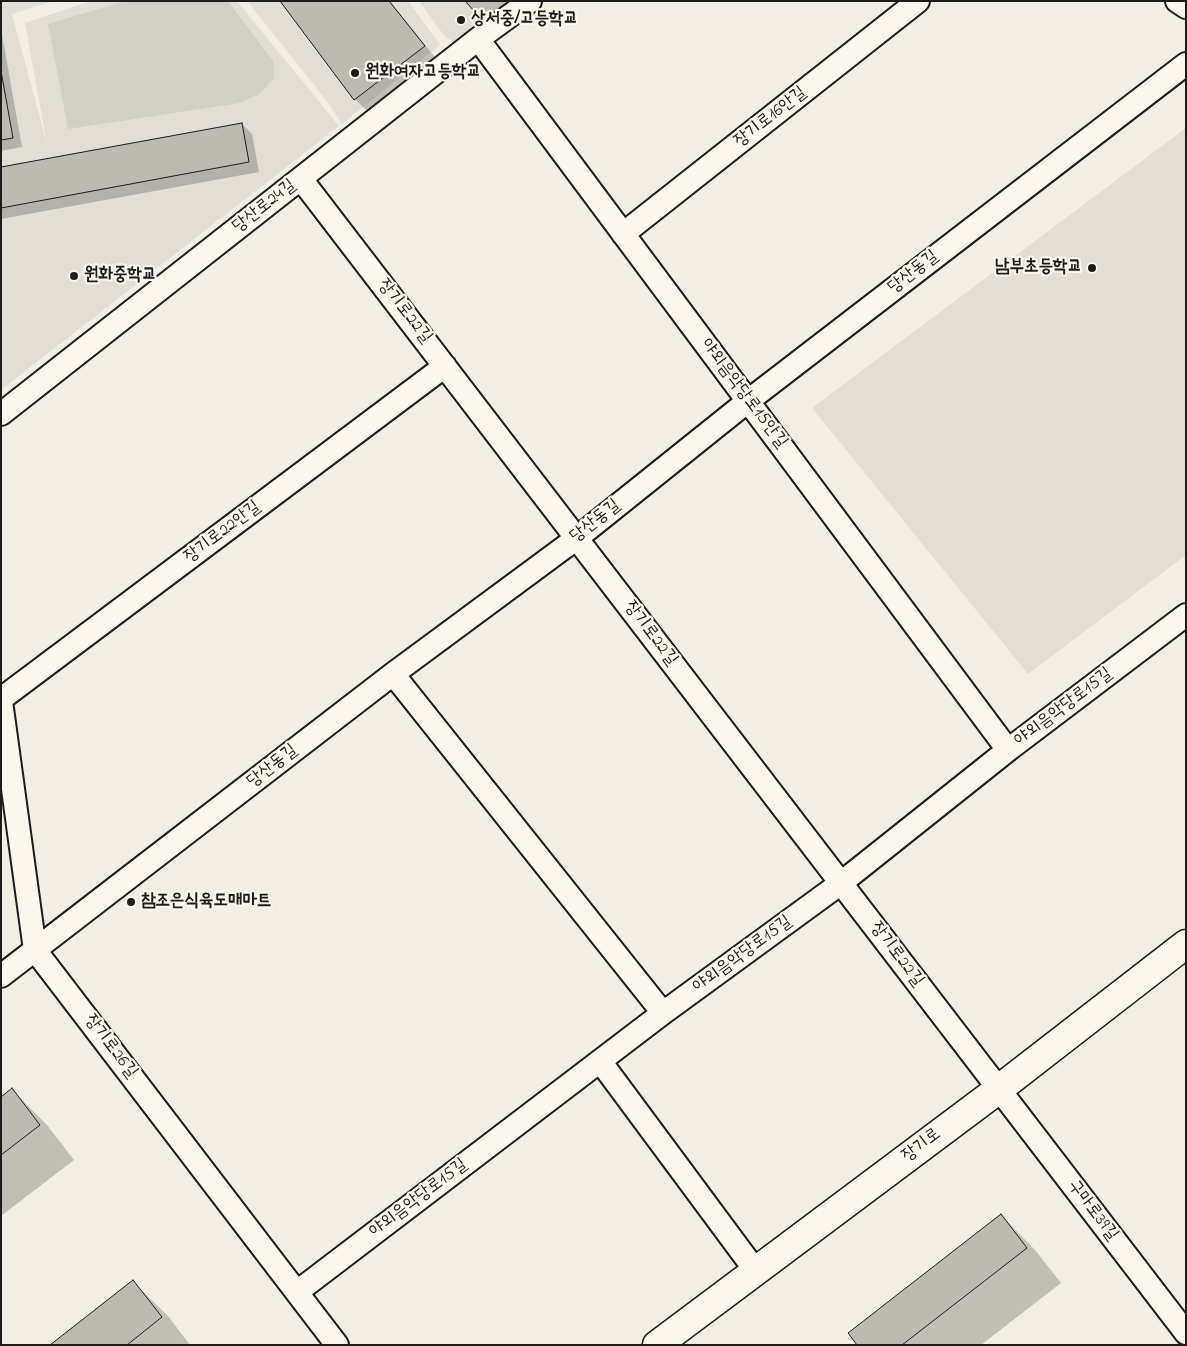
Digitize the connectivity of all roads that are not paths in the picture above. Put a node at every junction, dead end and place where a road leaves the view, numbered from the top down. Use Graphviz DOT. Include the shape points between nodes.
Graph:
graph roads {
  1 [pos="530,1"];
  2 [pos="918,1"];
  3 [pos="1177,1"];
  4 [pos="1186,7"];
  5 [pos="478,39"];
  6 [pos="1186,64"];
  7 [pos="301,178"];
  8 [pos="623,234"];
  9 [pos="445,366"];
  10 [pos="748,401"];
  11 [pos="1,414"];
  12 [pos="577,538"];
  13 [pos="1186,615"];
  14 [pos="393,674"];
  15 [pos="1,700"];
  16 [pos="1008,750"];
  17 [pos="841,883"];
  18 [pos="1186,944"];
  19 [pos="35,950"];
  20 [pos="1,976"];
  21 [pos="663,1013"];
  22 [pos="600,1060"];
  23 [pos="999,1089"];
  24 [pos="755,1270"];
  25 [pos="297,1292"];
  26 [pos="1178,1308"];
  27 [pos="1186,1333"];
  28 [pos="337,1345"];
  29 [pos="657,1345"];
  1 -- 5 [label="street, 당산로24길"];
  2 -- 8 [label="street, 장기로16안길"];
  3 -- 4 [label="street"];
  5 -- 7 [label="street, 당산로24길"];
  5 -- 8 [label="street, 야외음악당로15안길"];
  6 -- 10 [label="street, 당산동길"];
  7 -- 9 [label="street, 장기로22길"];
  7 -- 11 [label="street, 당산로24길"];
  8 -- 10 [label="street, 야외음악당로15안길"];
  9 -- 12 [label="street, 장기로22길"];
  9 -- 15 [label="street, 장기로22안길"];
  10 -- 12 [label="street, 당산동길"];
  10 -- 16 [label="street, 야외음악당로15안길"];
  12 -- 14 [label="street, 당산동길"];
  12 -- 17 [label="street, 장기로22길"];
  13 -- 16 [label="street, 야외음악당로15길"];
  14 -- 19 [label="street, 당산동길"];
  14 -- 21 [label="street"];
  15 -- 19 [label="street, 장기로26길"];
  16 -- 17 [label="street, 야외음악당로15길"];
  17 -- 21 [label="street, 야외음악당로15길"];
  17 -- 23 [label="street, 장기로22길"];
  18 -- 23 [label="main road, 장기로"];
  19 -- 20 [label="street, 당산동길"];
  19 -- 25 [label="street, 장기로26길"];
  21 -- 22 [label="street, 야외음악당로15길"];
  22 -- 24 [label="street"];
  22 -- 25 [label="street, 야외음악당로15길"];
  23 -- 24 [label="main road, 장기로"];
  23 -- 26 [label="street, 구마로39길"];
  24 -- 29 [label="main road, 장기로"];
  25 -- 28 [label="street, 장기로26길"];
  26 -- 27 [label="street, 구마로39길"];
}
